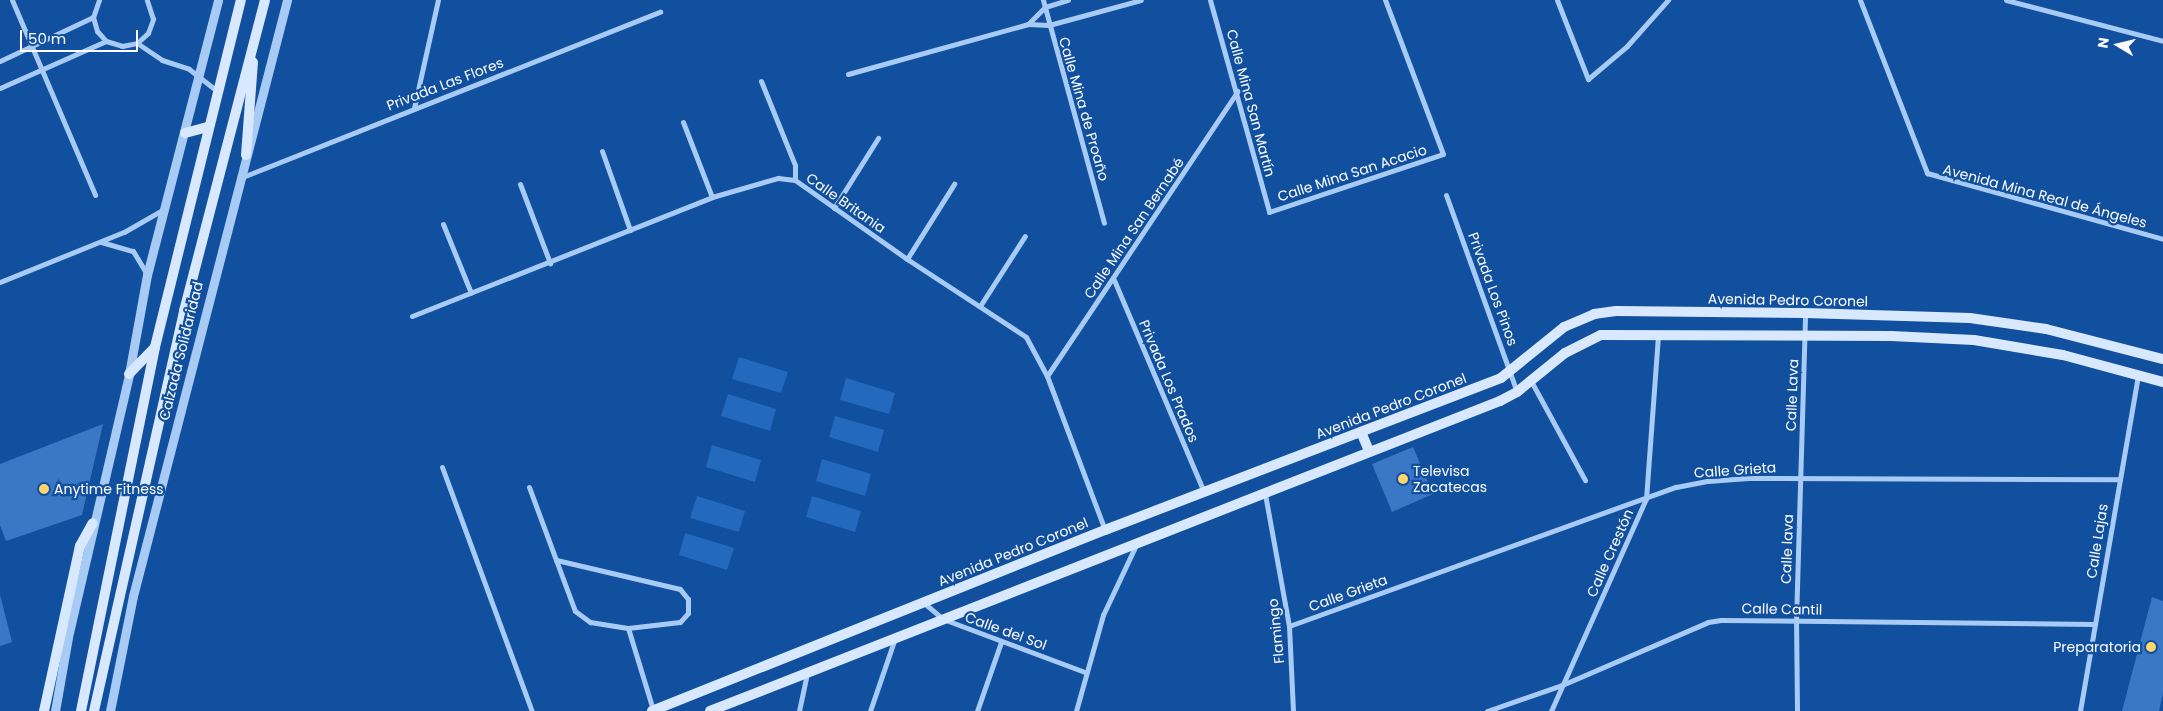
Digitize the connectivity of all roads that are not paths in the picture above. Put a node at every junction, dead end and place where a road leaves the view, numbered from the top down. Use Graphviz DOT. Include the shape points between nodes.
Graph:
graph roads {
  1 [pos="12,0"];
  2 [pos="99,0"];
  3 [pos="147,0"];
  4 [pos="218,0"];
  5 [pos="241,0"];
  6 [pos="265,0"];
  7 [pos="287,0"];
  8 [pos="438,0"];
  9 [pos="1043,0"];
  10 [pos="1068,0"];
  11 [pos="1141,0"];
  12 [pos="1210,0"];
  13 [pos="1385,0"];
  14 [pos="1557,0"];
  15 [pos="1668,0"];
  16 [pos="1860,0"];
  17 [pos="2006,0"];
  18 [pos="1044,7"];
  19 [pos="660,12"];
  20 [pos="94,17"];
  21 [pos="1028,24"];
  22 [pos="1049,26"];
  23 [pos="255,36"];
  24 [pos="106,41"];
  25 [pos="2163,41"];
  26 [pos="138,43"];
  27 [pos="32,46"];
  28 [pos="0,61"];
  29 [pos="43,69"];
  30 [pos="848,74"];
  31 [pos="198,77"];
  32 [pos="761,81"];
  33 [pos="0,88"];
  34 [pos="216,90"];
  35 [pos="1238,91"];
  36 [pos="414,108"];
  37 [pos="683,122"];
  38 [pos="207,127"];
  39 [pos="185,133"];
  40 [pos="878,138"];
  41 [pos="602,151"];
  42 [pos="246,155"];
  43 [pos="240,178"];
  44 [pos="795,180"];
  45 [pos="520,184"];
  46 [pos="954,184"];
  47 [pos="95,195"];
  48 [pos="1446,195"];
  49 [pos="712,197"];
  50 [pos="165,208"];
  51 [pos="834,208"];
  52 [pos="1269,212"];
  53 [pos="1104,223"];
  54 [pos="443,224"];
  55 [pos="630,230"];
  56 [pos="1025,236"];
  57 [pos="2163,239"];
  58 [pos="100,242"];
  59 [pos="907,259"];
  60 [pos="550,263"];
  61 [pos="147,275"];
  62 [pos="1114,280"];
  63 [pos="0,282"];
  64 [pos="471,293"];
  65 [pos="980,306"];
  66 [pos="1805,313"];
  67 [pos="412,316"];
  68 [pos="1658,335"];
  69 [pos="1805,336"];
  70 [pos="155,347"];
  71 [pos="2163,359"];
  72 [pos="1511,371"];
  73 [pos="130,374"];
  74 [pos="2138,375"];
  75 [pos="1047,376"];
  76 [pos="1531,381"];
  77 [pos="2163,382"];
  78 [pos="1517,392"];
  79 [pos="1361,432"];
  80 [pos="1369,451"];
  81 [pos="442,467"];
  82 [pos="1801,478"];
  83 [pos="2118,479"];
  84 [pos="1586,480"];
  85 [pos="528,487"];
  86 [pos="1265,491"];
  87 [pos="1204,492"];
  88 [pos="1646,499"];
  89 [pos="93,524"];
  90 [pos="1105,530"];
  91 [pos="1136,544"];
  92 [pos="556,560"];
  93 [pos="924,602"];
  94 [pos="943,619"];
  95 [pos="1796,621"];
  96 [pos="2095,624"];
  97 [pos="1289,626"];
  98 [pos="628,628"];
  99 [pos="895,638"];
  100 [pos="1001,642"];
  101 [pos="1086,672"];
  102 [pos="806,674"];
  103 [pos="1562,685"];
  104 [pos="44,711"];
  105 [pos="55,711"];
  106 [pos="80,711"];
  107 [pos="94,711"];
  108 [pos="110,711"];
  109 [pos="532,711"];
  110 [pos="652,711"];
  111 [pos="710,711"];
  112 [pos="799,711"];
  113 [pos="870,711"];
  114 [pos="977,711"];
  115 [pos="1076,711"];
  116 [pos="1293,711"];
  117 [pos="1487,711"];
  118 [pos="1551,711"];
  119 [pos="1797,711"];
  120 [pos="2080,711"];
  1 -- 27 [label="street"];
  2 -- 20 [label="street"];
  3 -- 26 [label="street" via="153,20 148,33"];
  4 -- 31 [label="street"];
  5 -- 34 [label="main road, Calzada Solidaridad"];
  6 -- 23 [label="main road, Calzada Solidaridad"];
  7 -- 42 [label="street, Calzada Solidaridad"];
  8 -- 36 [label="street"];
  9 -- 18 [label="street, Calle Mina de Proaño"];
  10 -- 18 [label="street"];
  11 -- 22 [label="street"];
  12 -- 35 [label="street, Calle Mina San Martín"];
  13 -- 52 [label="street, Calle Mina San Acacio" via="1443,154"];
  14 -- 15 [label="street" via="1588,80 1627,46"];
  16 -- 57 [label="street, Avenida Mina Real de Ángeles" via="1927,173"];
  17 -- 25 [label="street"];
  18 -- 21 [label="street"];
  18 -- 22 [label="street, Calle Mina de Proaño"];
  19 -- 36 [label="street, Privada Las Flores"];
  20 -- 24 [label="street" via="97,31"];
  20 -- 27 [label="street"];
  21 -- 22 [label="street"];
  21 -- 30 [label="street"];
  22 -- 53 [label="street, Calle Mina de Proaño"];
  23 -- 42 [label="main road"];
  23 -- 107 [label="main road, Calzada Solidaridad" via="184,311"];
  24 -- 26 [label="street" via="122,46"];
  24 -- 29 [label="street"];
  26 -- 31 [label="street" via="162,60"];
  27 -- 28 [label="street"];
  27 -- 29 [label="street"];
  29 -- 33 [label="street"];
  29 -- 47 [label="street"];
  31 -- 34 [label="street"];
  31 -- 39 [label="street"];
  32 -- 44 [label="street" via="795,165"];
  34 -- 38 [label="main road, Calzada Solidaridad"];
  35 -- 52 [label="street, Calle Mina San Martín"];
  35 -- 62 [label="street, Calle Mina San Bernabé"];
  36 -- 43 [label="street, Privada Las Flores"];
  37 -- 49 [label="street"];
  38 -- 39 [label="main road"];
  38 -- 70 [label="main road, Calzada Solidaridad"];
  39 -- 50 [label="street"];
  40 -- 51 [label="street"];
  41 -- 55 [label="street"];
  42 -- 43 [label="street, Calzada Solidaridad"];
  43 -- 108 [label="street, Calzada Solidaridad" via="132,596"];
  44 -- 49 [label="street, Calle Britania" via="778,178"];
  44 -- 51 [label="street, Calle Britania"];
  45 -- 60 [label="street"];
  46 -- 59 [label="street"];
  48 -- 72 [label="street, Privada Los Pinos"];
  49 -- 55 [label="street, Calle Britania"];
  50 -- 58 [label="street" via="144,223"];
  50 -- 61 [label="street"];
  51 -- 59 [label="street, Calle Britania"];
  54 -- 64 [label="street"];
  55 -- 60 [label="street, Calle Britania"];
  56 -- 65 [label="street"];
  58 -- 61 [label="street" via="133,251"];
  58 -- 63 [label="street"];
  59 -- 65 [label="street, Calle Britania"];
  60 -- 64 [label="street, Calle Britania"];
  61 -- 73 [label="street"];
  62 -- 75 [label="street, Calle Mina San Bernabé"];
  62 -- 87 [label="street, Privada Los Prados"];
  64 -- 67 [label="street, Calle Britania"];
  65 -- 75 [label="street, Calle Britania" via="1026,337"];
  66 -- 69 [label="street, Calle Lava"];
  66 -- 71 [label="main road, Avenida Pedro Coronel" via="1970,318 2046,330"];
  66 -- 72 [label="main road, Avenida Pedro Coronel" via="1616,311 1594,314 1564,327"];
  68 -- 69 [label="main road"];
  68 -- 76 [label="main road" via="1601,335 1565,353"];
  68 -- 88 [label="street, Calle Crestón"];
  69 -- 74 [label="main road" via="1891,336 2009,344"];
  69 -- 82 [label="street, Calle Lava"];
  70 -- 73 [label="main road"];
  70 -- 106 [label="main road, Calzada Solidaridad"];
  72 -- 78 [label="street, Privada Los Pinos"];
  72 -- 79 [label="main road, Avenida Pedro Coronel" via="1501,378"];
  73 -- 89 [label="street"];
  74 -- 77 [label="main road"];
  74 -- 83 [label="street, Calle Lajas"];
  75 -- 90 [label="street, Calle Britania"];
  76 -- 78 [label="main road"];
  76 -- 84 [label="street"];
  78 -- 80 [label="main road"];
  79 -- 80 [label="main road"];
  79 -- 87 [label="main road, Avenida Pedro Coronel"];
  80 -- 86 [label="main road"];
  81 -- 109 [label="street"];
  82 -- 83 [label="street, Calle Grieta"];
  82 -- 88 [label="street, Calle Grieta" via="1708,481"];
  82 -- 95 [label="street, Calle lava"];
  83 -- 96 [label="street, Calle Lajas"];
  85 -- 92 [label="street"];
  86 -- 91 [label="main road"];
  86 -- 97 [label="street, Flamingo"];
  87 -- 90 [label="main road, Avenida Pedro Coronel"];
  88 -- 97 [label="street, Calle Grieta"];
  88 -- 103 [label="street, Calle Crestón"];
  89 -- 104 [label="main road" via="80,546"];
  89 -- 105 [label="street"];
  90 -- 93 [label="main road, Avenida Pedro Coronel"];
  91 -- 94 [label="main road"];
  91 -- 101 [label="street" via="1103,615"];
  92 -- 98 [label="street" via="575,611 590,622"];
  92 -- 98 [label="street" via="680,589 688,599 688,613 680,622"];
  93 -- 94 [label="street, Calle del Sol"];
  93 -- 110 [label="main road, Avenida Pedro Coronel"];
  94 -- 99 [label="main road"];
  94 -- 100 [label="street, Calle del Sol"];
  95 -- 96 [label="street, Calle Cantil"];
  95 -- 103 [label="street, Calle Cantil" via="1708,622"];
  95 -- 119 [label="street, Calle lava"];
  96 -- 120 [label="street, Calle Lajas"];
  97 -- 116 [label="street, Flamingo"];
  98 -- 110 [label="street"];
  99 -- 102 [label="main road"];
  99 -- 113 [label="street"];
  100 -- 101 [label="street, Calle del Sol"];
  100 -- 114 [label="street"];
  101 -- 115 [label="street"];
  102 -- 111 [label="main road"];
  102 -- 112 [label="street"];
  103 -- 117 [label="street, Calle Cantil"];
  103 -- 118 [label="street, Calle Crestón"];
}
